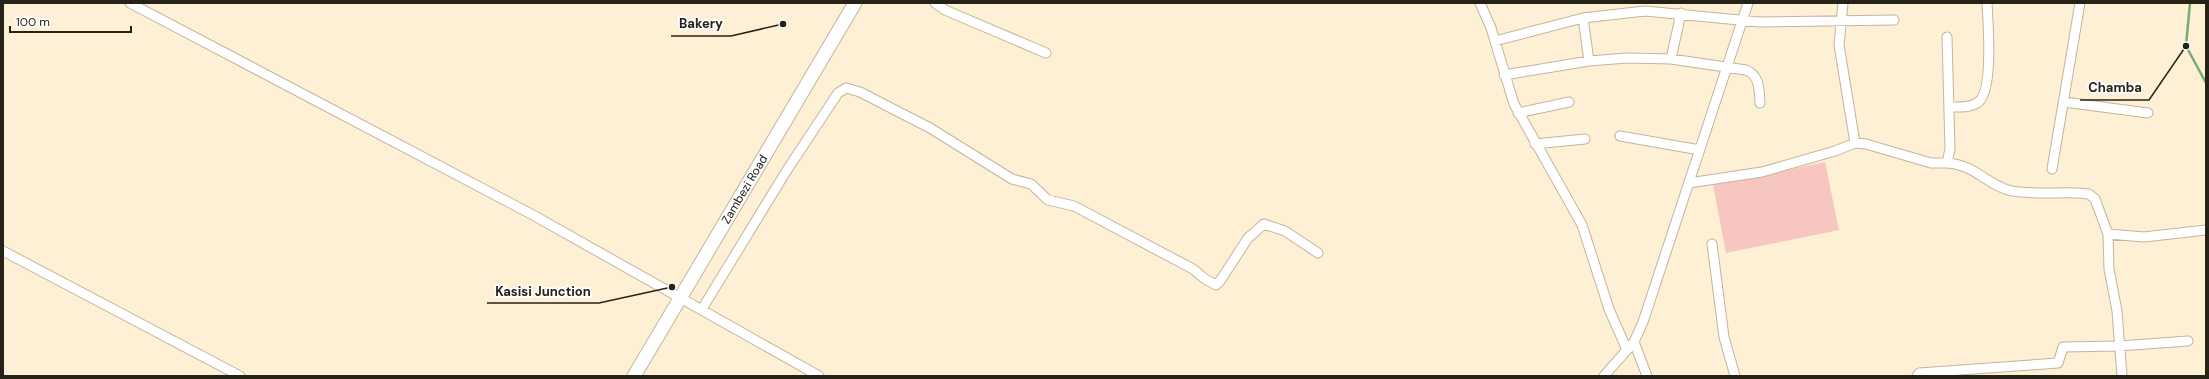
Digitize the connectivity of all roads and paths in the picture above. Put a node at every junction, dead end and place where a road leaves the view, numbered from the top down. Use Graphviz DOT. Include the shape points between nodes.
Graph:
graph roads {
  1 [pos="130,3"];
  2 [pos="855,3"];
  3 [pos="934,3"];
  4 [pos="1480,3"];
  5 [pos="1748,3"];
  6 [pos="1843,3"];
  7 [pos="1987,3"];
  8 [pos="2080,3"];
  9 [pos="1681,13"];
  10 [pos="1583,18"];
  11 [pos="1840,19"];
  12 [pos="1744,20"];
  13 [pos="1894,20"];
  14 [pos="1947,37"];
  15 [pos="1495,41"];
  16 [pos="1046,53"];
  17 [pos="1671,59"];
  18 [pos="1589,61"];
  19 [pos="1728,68"];
  20 [pos="1504,76"];
  21 [pos="1570,102"];
  22 [pos="2064,102"];
  23 [pos="1760,103"];
  24 [pos="1949,107"];
  25 [pos="1518,112"];
  26 [pos="2148,112"];
  27 [pos="1620,136"];
  28 [pos="1584,139"];
  29 [pos="1855,143"];
  30 [pos="1535,144"];
  31 [pos="1700,150"];
  32 [pos="1947,163"];
  33 [pos="2052,170"];
  34 [pos="1689,183"];
  35 [pos="2206,230"];
  36 [pos="2108,234"];
  37 [pos="1712,244"];
  38 [pos="3,251"];
  39 [pos="1318,253"];
  40 [pos="681,299"];
  41 [pos="702,309"];
  42 [pos="2188,341"];
  43 [pos="1634,342"];
  44 [pos="2119,346"];
  45 [pos="1627,350"];
  46 [pos="2015,372"];
  47 [pos="240,376"];
  48 [pos="634,376"];
  49 [pos="819,376"];
  50 [pos="1604,376"];
  51 [pos="1647,376"];
  52 [pos="1735,376"];
  53 [pos="1917,376"];
  54 [pos="2122,376"];
  1 -- 40 [label="street" via="533,215"];
  2 -- 40 [label="main road, Zambezi Road"];
  3 -- 16 [label="street"];
  4 -- 15 [label="street"];
  5 -- 12 [label="street"];
  6 -- 11 [label="street"];
  7 -- 24 [label="street" via="1988,60 1984,95 1977,103"];
  8 -- 22 [label="street"];
  9 -- 10 [label="street" via="1645,11"];
  9 -- 12 [label="street"];
  9 -- 17 [label="street"];
  10 -- 15 [label="street"];
  10 -- 18 [label="street"];
  11 -- 12 [label="street" via="1776,22"];
  11 -- 13 [label="street"];
  11 -- 29 [label="street" via="1841,64"];
  12 -- 19 [label="street"];
  14 -- 24 [label="street"];
  15 -- 20 [label="street"];
  17 -- 18 [label="street" via="1626,58"];
  17 -- 19 [label="street"];
  18 -- 20 [label="street"];
  19 -- 23 [label="street" via="1746,70 1755,75"];
  19 -- 31 [label="street"];
  20 -- 25 [label="street"];
  21 -- 25 [label="street"];
  22 -- 26 [label="street"];
  22 -- 33 [label="street"];
  24 -- 32 [label="street" via="1950,149"];
  25 -- 30 [label="street"];
  27 -- 31 [label="street"];
  28 -- 30 [label="street"];
  29 -- 32 [label="street" via="1931,163"];
  29 -- 34 [label="street" via="1762,172"];
  30 -- 45 [label="street" via="1582,225 1609,309"];
  31 -- 34 [label="street"];
  32 -- 36 [label="street" via="1967,167 2010,191 2089,194 2095,199"];
  34 -- 43 [label="street" via="1648,310"];
  35 -- 36 [label="street" via="2144,237"];
  36 -- 44 [label="street" via="2108,269 2117,311"];
  37 -- 52 [label="street" via="1724,337"];
  38 -- 47 [label="street"];
  39 -- 41 [label="street" via="1285,231 1264,224 1248,238 1220,281 1216,285 1210,283 1187,265 1074,206 1048,200 1031,184 1012,179 930,128 860,92 846,88 838,93 808,137"];
  40 -- 41 [label="street"];
  40 -- 48 [label="main road, Zambezi Road"];
  41 -- 49 [label="street"];
  42 -- 44 [label="street"];
  43 -- 45 [label="street"];
  43 -- 51 [label="street"];
  44 -- 46 [label="street" via="2063,347 2058,363"];
  44 -- 54 [label="street"];
  45 -- 50 [label="street"];
  46 -- 53 [label="street" via="1919,373"];
}
